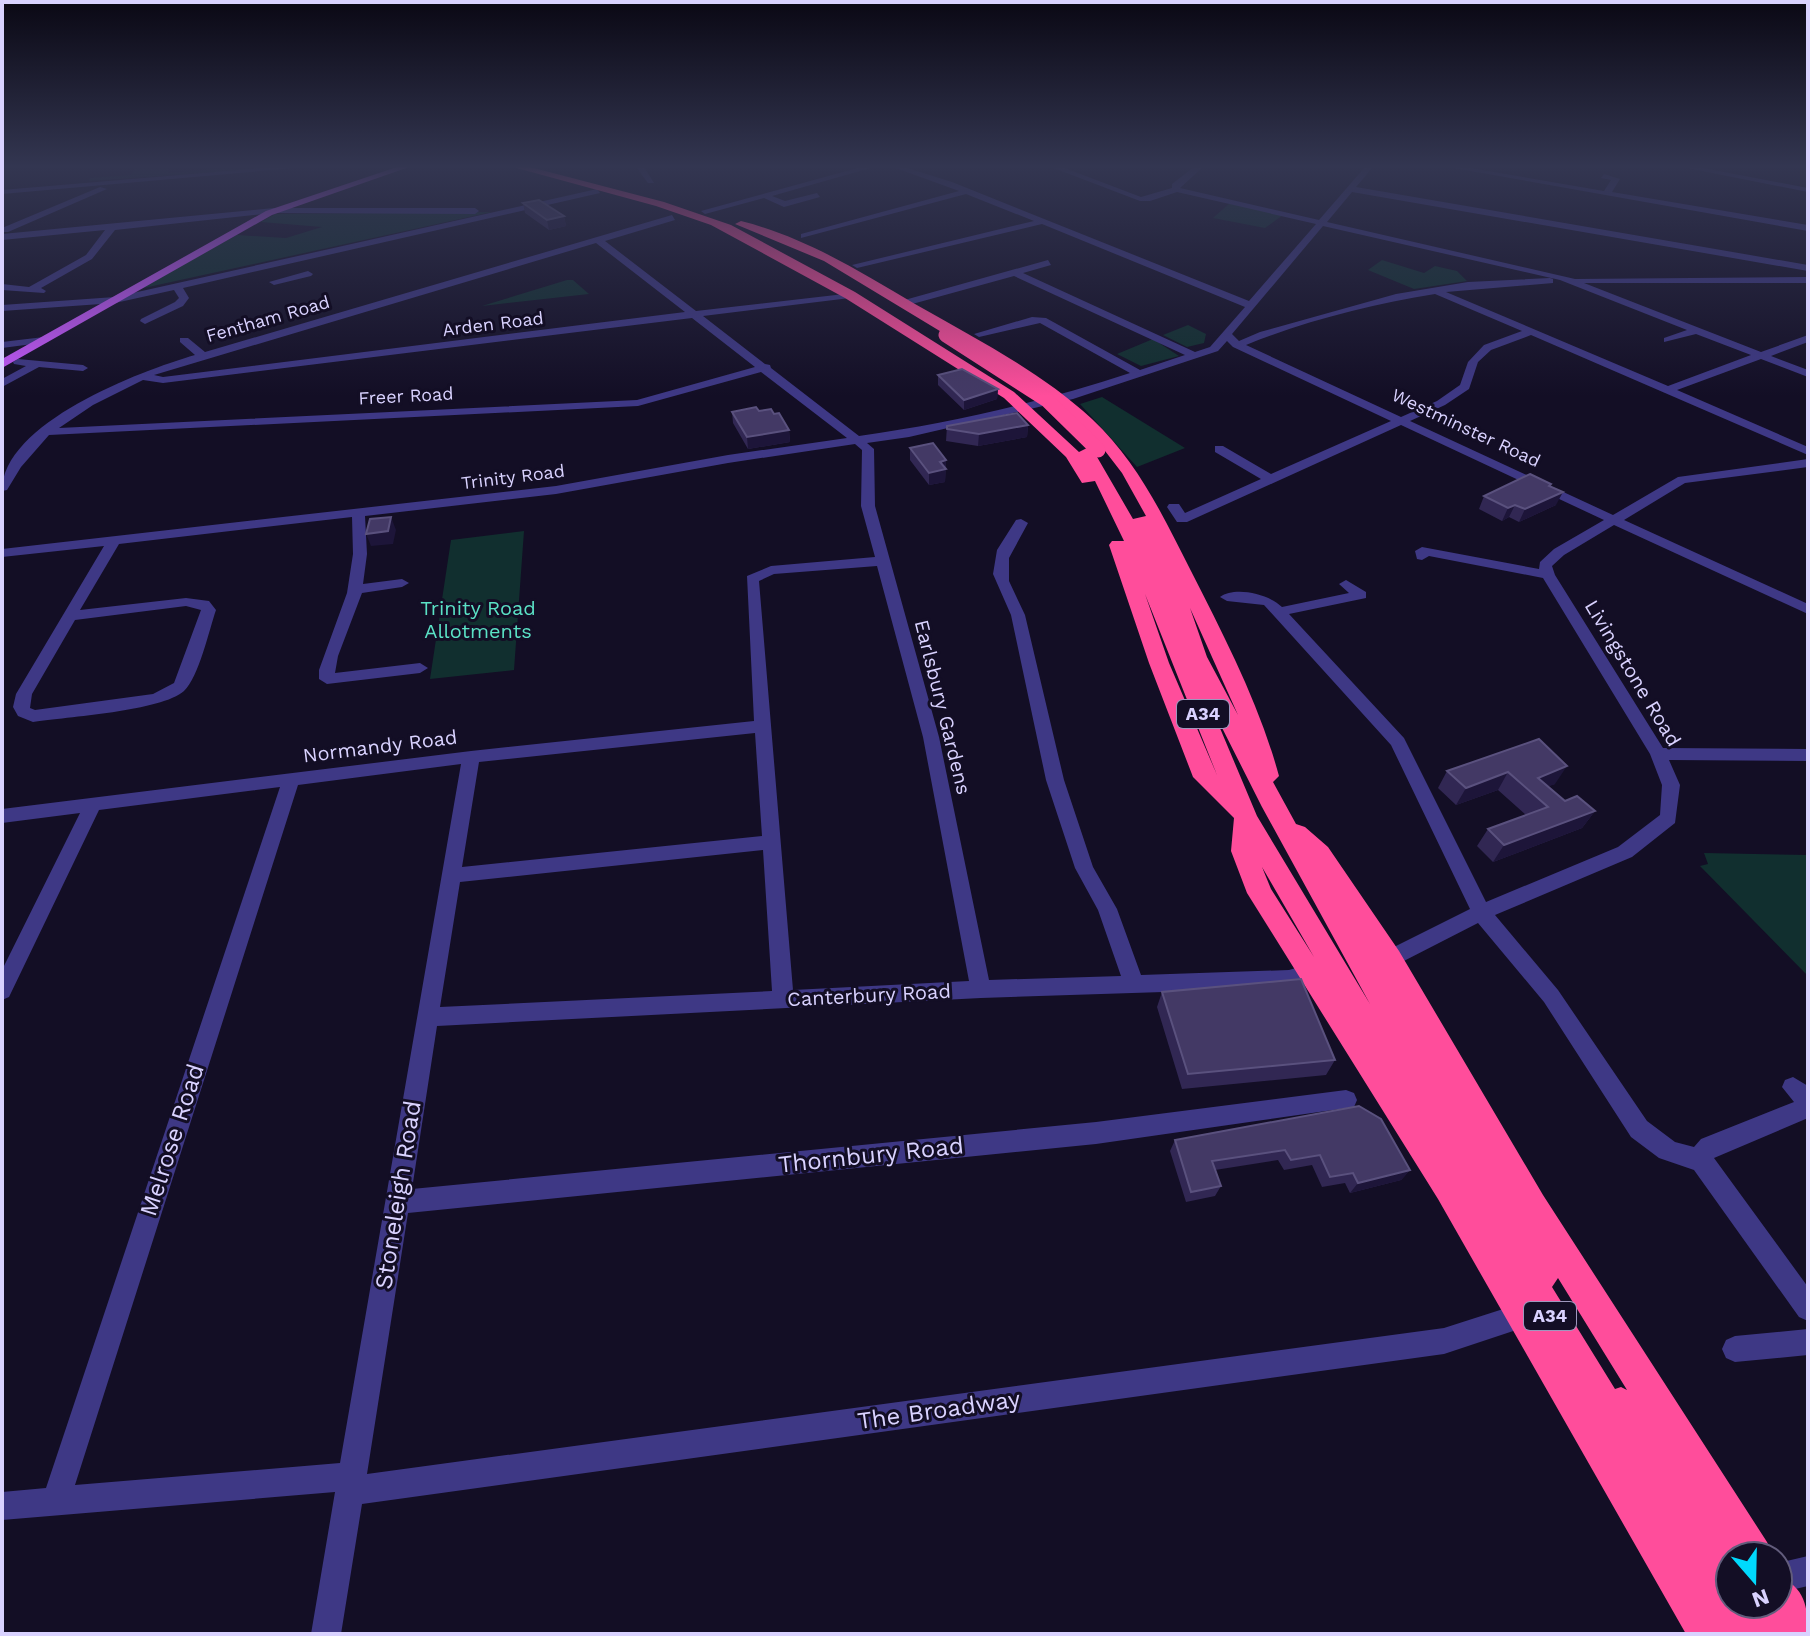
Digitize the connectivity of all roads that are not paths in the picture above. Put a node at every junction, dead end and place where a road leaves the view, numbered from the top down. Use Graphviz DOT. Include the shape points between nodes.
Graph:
graph roads {
  1 [pos="99,243"];
  2 [pos="216,243"];
  3 [pos="364,243"];
  4 [pos="586,243"];
  5 [pos="602,243"];
  6 [pos="753,243"];
  7 [pos="768,243"];
  8 [pos="786,243"];
  9 [pos="798,243"];
  10 [pos="951,243"];
  11 [pos="1095,243"];
  12 [pos="1306,243"];
  13 [pos="1415,243"];
  14 [pos="1665,243"];
  15 [pos="473,261"];
  16 [pos="281,262"];
  17 [pos="1048,263"];
  18 [pos="859,265"];
  19 [pos="1808,268"];
  20 [pos="490,271"];
  21 [pos="1016,273"];
  22 [pos="308,274"];
  23 [pos="294,277"];
  24 [pos="1569,280"];
  25 [pos="1808,280"];
  26 [pos="274,282"];
  27 [pos="177,286"];
  28 [pos="2,287"];
  29 [pos="31,290"];
  30 [pos="1434,290"];
  31 [pos="850,295"];
  32 [pos="115,300"];
  33 [pos="71,303"];
  34 [pos="905,303"];
  35 [pos="1252,306"];
  36 [pos="2,308"];
  37 [pos="695,315"];
  38 [pos="143,322"];
  39 [pos="1697,330"];
  40 [pos="1533,331"];
  41 [pos="978,334"];
  42 [pos="941,336"];
  43 [pos="1808,338"];
  44 [pos="44,340"];
  45 [pos="184,340"];
  46 [pos="1232,340"];
  47 [pos="1668,340"];
  48 [pos="2,345"];
  49 [pos="202,355"];
  50 [pos="1762,355"];
  51 [pos="1195,356"];
  52 [pos="18,362"];
  53 [pos="2,364"];
  54 [pos="37,364"];
  55 [pos="766,367"];
  56 [pos="83,368"];
  57 [pos="1023,374"];
  58 [pos="1139,374"];
  59 [pos="1808,374"];
  60 [pos="140,376"];
  61 [pos="2,384"];
  62 [pos="1668,390"];
  63 [pos="1054,398"];
  64 [pos="1028,406"];
  65 [pos="1404,420"];
  66 [pos="43,432"];
  67 [pos="859,440"];
  68 [pos="1808,451"];
  69 [pos="1085,452"];
  70 [pos="1205,455"];
  71 [pos="1808,463"];
  72 [pos="1270,479"];
  73 [pos="2,487"];
  74 [pos="1174,507"];
  75 [pos="358,513"];
  76 [pos="1614,519"];
  77 [pos="1021,523"];
  78 [pos="114,540"];
  79 [pos="2,553"];
  80 [pos="1422,556"];
  81 [pos="883,561"];
  82 [pos="1548,575"];
  83 [pos="402,583"];
  84 [pos="1346,584"];
  85 [pos="356,589"];
  86 [pos="1227,597"];
  87 [pos="1808,609"];
  88 [pos="1279,612"];
  89 [pos="68,616"];
  90 [pos="420,668"];
  91 [pos="327,679"];
  92 [pos="309,682"];
  93 [pos="764,726"];
  94 [pos="1658,754"];
  95 [pos="1808,755"];
  96 [pos="471,757"];
  97 [pos="291,780"];
  98 [pos="94,803"];
  99 [pos="1266,814"];
  100 [pos="2,816"];
  101 [pos="771,842"];
  102 [pos="450,876"];
  103 [pos="1481,912"];
  104 [pos="1389,959"];
  105 [pos="1309,973"];
  106 [pos="1134,984"];
  107 [pos="981,989"];
  108 [pos="2,991"];
  109 [pos="783,1000"];
  110 [pos="428,1017"];
  111 [pos="1346,1100"];
  112 [pos="1808,1107"];
  113 [pos="1695,1159"];
  114 [pos="396,1202"];
  115 [pos="1808,1308"];
  116 [pos="1525,1315"];
  117 [pos="1808,1342"];
  118 [pos="1735,1349"];
  119 [pos="351,1484"];
  120 [pos="56,1501"];
  121 [pos="2,1506"];
  122 [pos="1743,1540"];
  123 [pos="1714,1559"];
  124 [pos="326,1634"];
  125 [pos="1709,1634"];
  126 [pos="1734,1634"];
  1 -- 29 [label="street" via="89,257"];
  2 -- 32 [label="main road"];
  3 -- 16 [label="street"];
  4 -- 20 [label="street, Fentham Road"];
  5 -- 37 [label="street"];
  6 -- 31 [label="highway"];
  7 -- 42 [label="highway, A34"];
  8 -- 42 [label="highway, A34"];
  9 -- 34 [label="highway"];
  10 -- 18 [label="street"];
  11 -- 35 [label="street"];
  12 -- 35 [label="street"];
  13 -- 24 [label="street"];
  14 -- 19 [label="street"];
  15 -- 20 [label="street"];
  16 -- 23 [label="street"];
  16 -- 27 [label="street"];
  17 -- 21 [label="street"];
  20 -- 49 [label="street, Fentham Road" via="274,328"];
  21 -- 34 [label="street"];
  21 -- 51 [label="street"];
  22 -- 23 [label="street"];
  23 -- 26 [label="street"];
  24 -- 25 [label="street"];
  24 -- 30 [label="street"];
  24 -- 39 [label="street"];
  27 -- 32 [label="street"];
  27 -- 38 [label="street" via="184,298 179,304"];
  28 -- 29 [label="street"];
  29 -- 33 [label="street" via="71,294"];
  30 -- 40 [label="street"];
  30 -- 46 [label="street"];
  31 -- 37 [label="street, Arden Road"];
  31 -- 64 [label="highway"];
  32 -- 33 [label="street"];
  32 -- 44 [label="main road"];
  33 -- 36 [label="street"];
  34 -- 57 [label="highway"];
  35 -- 46 [label="street"];
  37 -- 55 [label="street"];
  37 -- 60 [label="street, Arden Road" via="163,380"];
  39 -- 47 [label="street"];
  39 -- 50 [label="street"];
  40 -- 62 [label="street"];
  40 -- 65 [label="street" via="1477,353 1458,394"];
  41 -- 58 [label="street" via="1042,320"];
  42 -- 69 [label="highway, A34" via="1021,391"];
  43 -- 50 [label="street"];
  44 -- 48 [label="street"];
  44 -- 53 [label="main road"];
  45 -- 49 [label="street"];
  46 -- 51 [label="street, Trinity Road"];
  46 -- 65 [label="street, Westminster Road"];
  49 -- 60 [label="street, Fentham Road"];
  50 -- 59 [label="street"];
  50 -- 62 [label="street"];
  51 -- 58 [label="street, Trinity Road"];
  52 -- 54 [label="street"];
  54 -- 56 [label="street"];
  54 -- 61 [label="street"];
  55 -- 66 [label="street, Freer Road" via="638,403"];
  55 -- 67 [label="street"];
  57 -- 63 [label="highway"];
  57 -- 64 [label="highway" via="1021,396"];
  58 -- 63 [label="street, Trinity Road"];
  60 -- 66 [label="street, Fentham Road"];
  62 -- 68 [label="street"];
  63 -- 64 [label="street, Trinity Road"];
  63 -- 69 [label="highway" via="1074,423"];
  63 -- 99 [label="highway" via="1109,445 1153,512 1259,740"];
  64 -- 67 [label="street, Trinity Road"];
  64 -- 69 [label="highway"];
  65 -- 72 [label="street"];
  65 -- 76 [label="street, Westminster Road"];
  66 -- 73 [label="street, Fentham Road"];
  67 -- 75 [label="street, Trinity Road" via="556,490"];
  67 -- 81 [label="street, Earlsbury Gardens" via="868,449 868,506"];
  69 -- 99 [label="highway, A34" via="1135,507"];
  69 -- 99 [label="highway" via="1205,777"];
  70 -- 72 [label="street" via="1226,446"];
  71 -- 76 [label="street" via="1682,480"];
  72 -- 74 [label="street" via="1182,519"];
  75 -- 78 [label="street, Trinity Road"];
  75 -- 85 [label="street" via="361,564"];
  76 -- 82 [label="street" via="1559,552 1545,565"];
  76 -- 87 [label="street, Westminster Road"];
  77 -- 106 [label="street" via="1006,548 1002,582 1016,607 1055,780 1084,868 1107,909"];
  78 -- 79 [label="street, Trinity Road"];
  78 -- 89 [label="street"];
  80 -- 82 [label="street" via="1422,551"];
  81 -- 93 [label="street" via="771,570 752,579"];
  81 -- 107 [label="street, Earlsbury Gardens" via="931,737"];
  82 -- 94 [label="street, Livingstone Road"];
  83 -- 85 [label="street"];
  84 -- 88 [label="street" via="1361,595"];
  85 -- 91 [label="street" via="326,663"];
  86 -- 88 [label="street" via="1269,602"];
  88 -- 103 [label="street" via="1398,742"];
  89 -- 89 [label="street" via="24,694 21,707 33,716 170,693 185,676 209,610 204,604 186,602"];
  90 -- 91 [label="street"];
  91 -- 92 [label="street"];
  93 -- 96 [label="street, Normandy Road"];
  93 -- 101 [label="street"];
  94 -- 95 [label="street"];
  94 -- 103 [label="street, Livingstone Road" via="1671,785 1669,818 1657,829 1625,852"];
  96 -- 97 [label="street, Normandy Road"];
  96 -- 102 [label="street, Stoneleigh Road"];
  97 -- 98 [label="street, Normandy Road"];
  97 -- 120 [label="street, Melrose Road"];
  98 -- 100 [label="street, Normandy Road"];
  98 -- 108 [label="street"];
  99 -- 104 [label="highway" via="1319,854"];
  99 -- 105 [label="highway" via="1243,851 1260,893"];
  99 -- 123 [label="highway, A34"];
  99 -- 126 [label="highway, A34" via="1356,1005 1574,1353"];
  101 -- 102 [label="street"];
  101 -- 109 [label="street"];
  102 -- 110 [label="street, Stoneleigh Road"];
  103 -- 104 [label="street, Livingstone Road"];
  103 -- 113 [label="street" via="1551,996 1639,1129 1660,1146"];
  104 -- 122 [label="highway" via="1532,1206"];
  105 -- 106 [label="street, Canterbury Road" via="1289,979"];
  105 -- 116 [label="highway"];
  106 -- 107 [label="street, Canterbury Road"];
  107 -- 109 [label="street, Canterbury Road"];
  109 -- 110 [label="street, Canterbury Road"];
  110 -- 114 [label="street, Stoneleigh Road"];
  111 -- 114 [label="street, Thornbury Road" via="1096,1133"];
  112 -- 113 [label="street" via="1709,1147"];
  113 -- 115 [label="street"];
  114 -- 119 [label="street, Stoneleigh Road"];
  116 -- 119 [label="street, The Broadway" via="1444,1341"];
  116 -- 125 [label="highway"];
  117 -- 118 [label="street"];
  119 -- 120 [label="street, The Broadway"];
  119 -- 124 [label="street, Stoneleigh Road"];
  120 -- 121 [label="street, The Broadway"];
}
